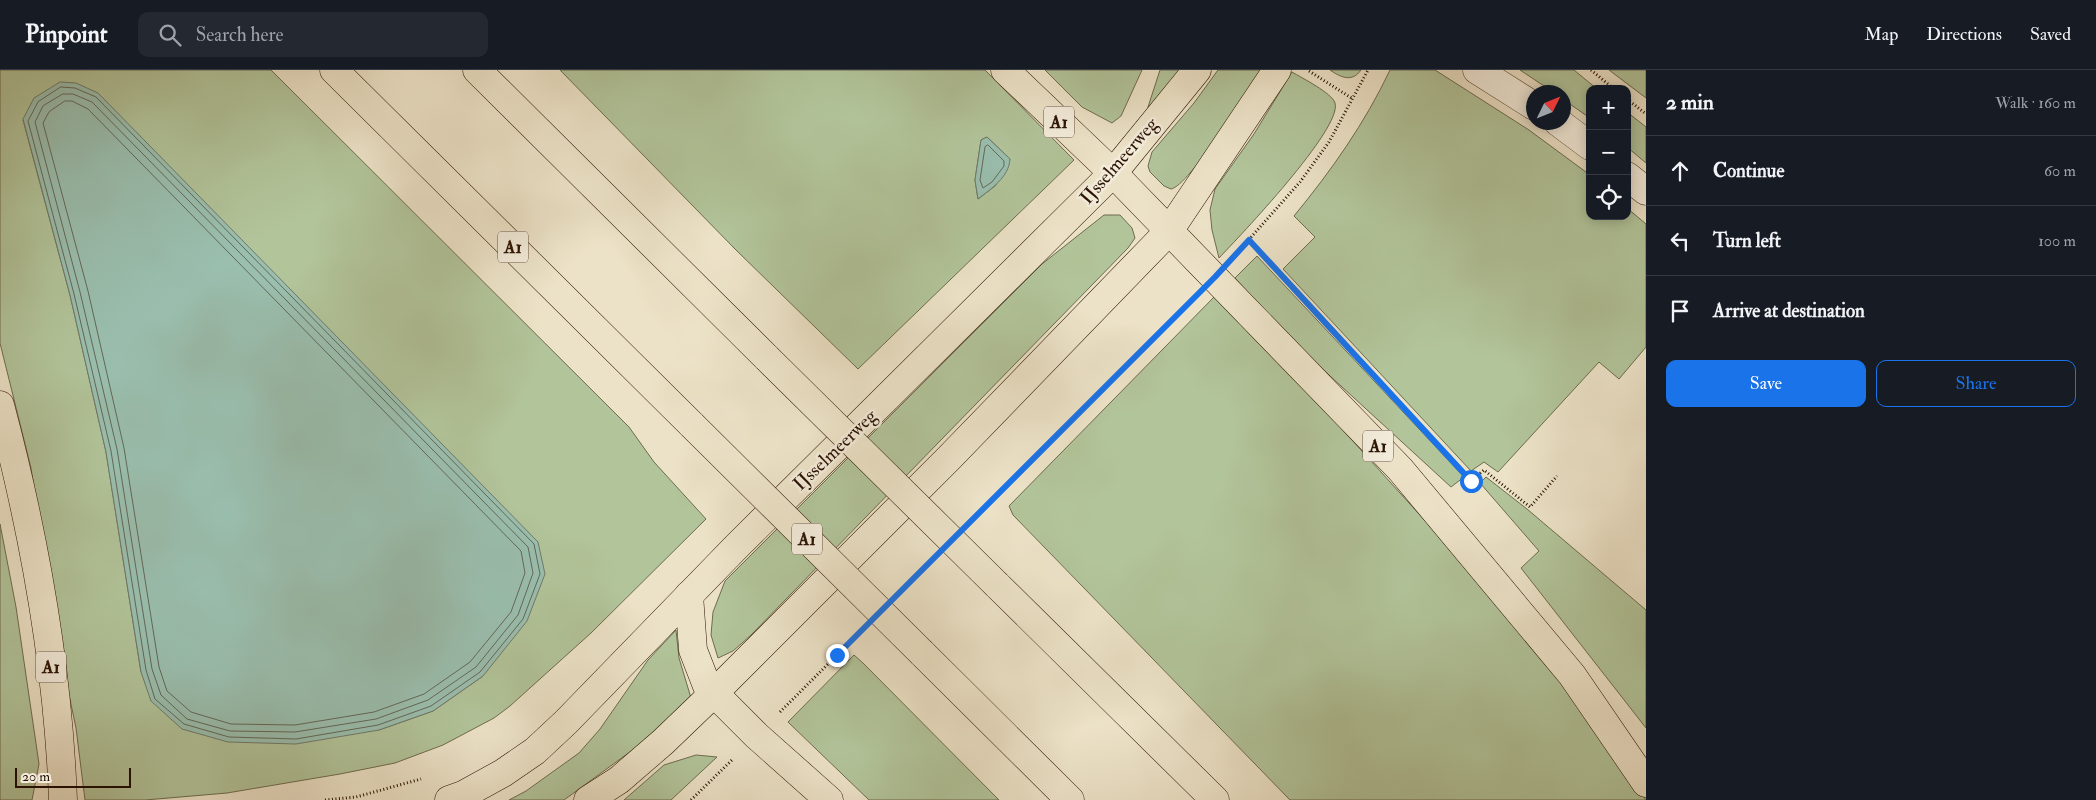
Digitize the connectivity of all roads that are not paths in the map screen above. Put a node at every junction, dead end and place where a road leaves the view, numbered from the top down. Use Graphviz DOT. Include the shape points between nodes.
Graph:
graph roads {
  1 [pos="334,70"];
  2 [pos="477,70"];
  3 [pos="1005,70"];
  4 [pos="1196,70"];
  5 [pos="1277,70"];
  6 [pos="1477,70"];
  7 [pos="1526,101"];
  8 [pos="1569,130"];
  9 [pos="1586,143"];
  10 [pos="1113,174"];
  11 [pos="1631,179"];
  12 [pos="1646,191"];
  13 [pos="1169,231"];
  14 [pos="0,405"];
  15 [pos="690,595"];
  16 [pos="714,694"];
  17 [pos="1646,783"];
  18 [pos="63,800"];
  19 [pos="449,800"];
  20 [pos="588,800"];
  21 [pos="830,800"];
  22 [pos="1070,800"];
  23 [pos="1215,800"];
  1 -- 22 [label="main road, A1, bridge"];
  2 -- 23 [label="main road, bridge"];
  3 -- 10 [label="main road, A1"];
  4 -- 10 [label="main road, IJsselmeerweg"];
  5 -- 13 [label="main road"];
  6 -- 7 [label="street"];
  8 -- 9 [label="street"];
  10 -- 13 [label="main road, A1"];
  10 -- 15 [label="main road, IJsselmeerweg"];
  11 -- 12 [label="street"];
  13 -- 16 [label="main road"];
  13 -- 17 [label="main road, A1" via="1406,476 1572,675"];
  14 -- 18 [label="main road, A1" via="30,534 47,638 61,740"];
  15 -- 16 [label="main road" via="693,650 707,686"];
  15 -- 19 [label="main road, IJsselmeerweg" via="535,751 503,773"];
  16 -- 20 [label="main road" via="619,780"];
  16 -- 21 [label="main road"];
}
